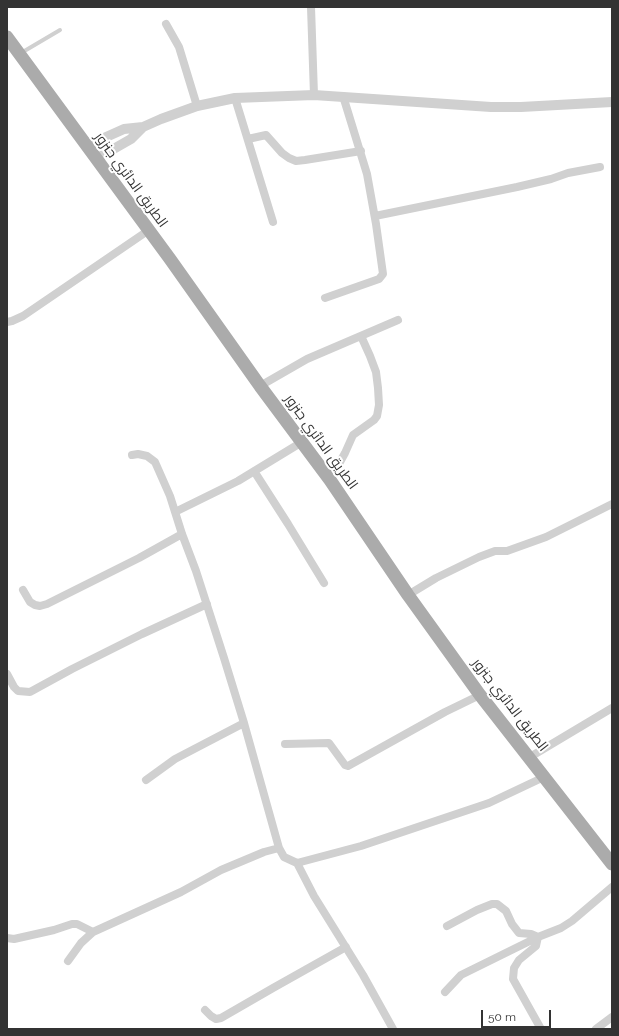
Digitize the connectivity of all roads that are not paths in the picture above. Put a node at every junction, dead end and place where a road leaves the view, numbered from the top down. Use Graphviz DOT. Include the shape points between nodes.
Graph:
graph roads {
  1 [pos="311,7"];
  2 [pos="166,24"];
  3 [pos="60,30"];
  4 [pos="7,37"];
  5 [pos="19,55"];
  6 [pos="314,96"];
  7 [pos="343,96"];
  8 [pos="235,98"];
  9 [pos="612,102"];
  10 [pos="197,106"];
  11 [pos="143,127"];
  12 [pos="248,139"];
  13 [pos="86,146"];
  14 [pos="361,151"];
  15 [pos="96,159"];
  16 [pos="600,167"];
  17 [pos="375,216"];
  18 [pos="273,222"];
  19 [pos="149,230"];
  20 [pos="325,298"];
  21 [pos="398,320"];
  22 [pos="7,322"];
  23 [pos="361,336"];
  24 [pos="260,386"];
  25 [pos="302,442"];
  26 [pos="132,455"];
  27 [pos="254,472"];
  28 [pos="330,480"];
  29 [pos="612,504"];
  30 [pos="175,512"];
  31 [pos="182,534"];
  32 [pos="324,583"];
  33 [pos="23,590"];
  34 [pos="408,595"];
  35 [pos="207,604"];
  36 [pos="7,674"];
  37 [pos="480,695"];
  38 [pos="612,708"];
  39 [pos="244,723"];
  40 [pos="284,744"];
  41 [pos="530,757"];
  42 [pos="544,776"];
  43 [pos="146,780"];
  44 [pos="279,848"];
  45 [pos="297,863"];
  46 [pos="612,864"];
  47 [pos="612,887"];
  48 [pos="447,926"];
  49 [pos="93,932"];
  50 [pos="538,937"];
  51 [pos="7,938"];
  52 [pos="346,947"];
  53 [pos="68,961"];
  54 [pos="445,992"];
  55 [pos="205,1010"];
  56 [pos="612,1017"];
  57 [pos="393,1029"];
  58 [pos="541,1029"];
  59 [pos="596,1029"];
  1 -- 6 [label="street"];
  2 -- 10 [label="street" via="179,48"];
  3 -- 5 [label="lane"];
  4 -- 5 [label="main road, الطريق الدائري جنزور"];
  5 -- 13 [label="main road, الطريق الدائري جنزور"];
  6 -- 7 [label="street"];
  6 -- 8 [label="street"];
  7 -- 9 [label="street" via="521,107"];
  7 -- 14 [label="street"];
  8 -- 10 [label="street"];
  8 -- 12 [label="street"];
  10 -- 11 [label="street"];
  11 -- 13 [label="street" via="124,129"];
  11 -- 15 [label="street" via="131,139"];
  12 -- 14 [label="street" via="266,135 282,153 296,161"];
  12 -- 18 [label="street"];
  13 -- 15 [label="main road, الطريق الدائري جنزور"];
  14 -- 17 [label="street"];
  15 -- 19 [label="main road, الطريق الدائري جنزور"];
  16 -- 17 [label="street"];
  17 -- 20 [label="street" via="382,277"];
  19 -- 22 [label="street" via="23,316"];
  19 -- 24 [label="main road, الطريق الدائري جنزور"];
  21 -- 23 [label="street"];
  23 -- 24 [label="street" via="292,367"];
  23 -- 28 [label="street" via="376,372 379,405 377,416 370,424 352,435"];
  24 -- 25 [label="main road, الطريق الدائري جنزور"];
  25 -- 27 [label="street"];
  25 -- 28 [label="main road, الطريق الدائري جنزور"];
  26 -- 30 [label="street" via="152,458"];
  27 -- 30 [label="street"];
  27 -- 32 [label="street"];
  28 -- 34 [label="main road, الطريق الدائري جنزور"];
  29 -- 34 [label="street" via="546,537 507,551 495,551 479,557"];
  30 -- 31 [label="street"];
  31 -- 33 [label="street" via="47,604 35,605 30,602"];
  31 -- 35 [label="street"];
  34 -- 37 [label="main road, الطريق الدائري جنزور"];
  35 -- 36 [label="street" via="107,651 30,692 18,691"];
  35 -- 39 [label="street"];
  37 -- 40 [label="street" via="350,766 345,765 328,743"];
  37 -- 41 [label="main road, الطريق الدائري جنزور"];
  38 -- 41 [label="street"];
  39 -- 43 [label="street" via="175,759"];
  39 -- 44 [label="street"];
  41 -- 42 [label="main road, الطريق الدائري جنزور"];
  42 -- 45 [label="street" via="461,814 380,841"];
  42 -- 46 [label="main road, الطريق الدائري جنزور"];
  44 -- 45 [label="street" via="284,857"];
  44 -- 49 [label="street" via="221,870 181,892"];
  45 -- 52 [label="street"];
  47 -- 50 [label="street" via="572,921"];
  48 -- 50 [label="street" via="477,910 497,904 506,911 519,933"];
  49 -- 51 [label="street" via="72,924 14,939"];
  49 -- 53 [label="street"];
  50 -- 54 [label="street" via="461,975"];
  50 -- 58 [label="street" via="536,946 519,960 514,968 513,979"];
  52 -- 55 [label="street" via="221,1018 211,1016"];
  52 -- 57 [label="street"];
  56 -- 59 [label="street"];
}
